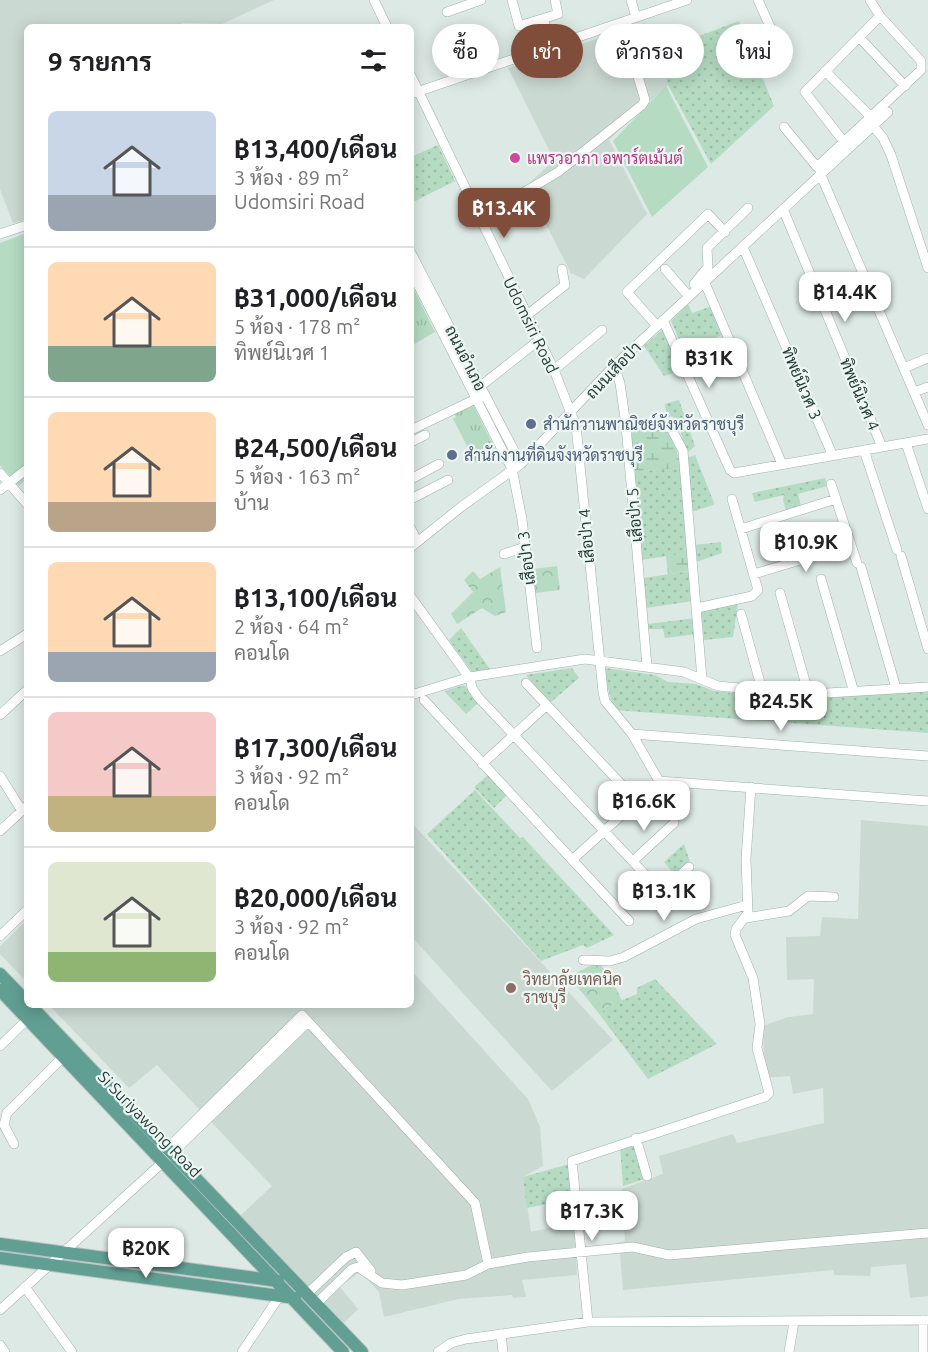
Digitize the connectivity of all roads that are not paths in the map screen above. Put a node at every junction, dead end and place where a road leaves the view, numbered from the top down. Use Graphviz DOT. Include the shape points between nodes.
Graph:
graph roads {
  1 [pos="374,0"];
  2 [pos="512,0"];
  3 [pos="555,0"];
  4 [pos="630,0"];
  5 [pos="687,0"];
  6 [pos="758,0"];
  7 [pos="870,0"];
  8 [pos="475,1"];
  9 [pos="447,12"];
  10 [pos="880,16"];
  11 [pos="636,17"];
  12 [pos="543,19"];
  13 [pos="622,22"];
  14 [pos="386,24"];
  15 [pos="545,24"];
  16 [pos="769,24"];
  17 [pos="583,35"];
  18 [pos="859,37"];
  19 [pos="511,60"];
  20 [pos="825,71"];
  21 [pos="905,86"];
  22 [pos="415,93"];
  23 [pos="888,112"];
  24 [pos="872,121"];
  25 [pos="784,127"];
  26 [pos="844,142"];
  27 [pos="820,173"];
  28 [pos="748,208"];
  29 [pos="783,209"];
  30 [pos="479,219"];
  31 [pos="24,226"];
  32 [pos="725,232"];
  33 [pos="0,234"];
  34 [pos="743,247"];
  35 [pos="414,259"];
  36 [pos="928,268"];
  37 [pos="562,269"];
  38 [pos="664,269"];
  39 [pos="414,276"];
  40 [pos="705,282"];
  41 [pos="687,295"];
  42 [pos="526,316"];
  43 [pos="660,323"];
  44 [pos="602,330"];
  45 [pos="538,340"];
  46 [pos="928,358"];
  47 [pos="614,366"];
  48 [pos="904,368"];
  49 [pos="554,370"];
  50 [pos="928,387"];
  51 [pos="914,392"];
  52 [pos="479,393"];
  53 [pos="572,412"];
  54 [pos="626,426"];
  55 [pos="928,426"];
  56 [pos="414,428"];
  57 [pos="425,435"];
  58 [pos="928,439"];
  59 [pos="414,440"];
  60 [pos="906,443"];
  61 [pos="882,447"];
  62 [pos="864,450"];
  63 [pos="832,454"];
  64 [pos="439,464"];
  65 [pos="782,464"];
  66 [pos="516,467"];
  67 [pos="24,472"];
  68 [pos="0,473"];
  69 [pos="414,477"];
  70 [pos="448,480"];
  71 [pos="10,484"];
  72 [pos="831,484"];
  73 [pos="0,490"];
  74 [pos="414,497"];
  75 [pos="732,499"];
  76 [pos="836,499"];
  77 [pos="24,500"];
  78 [pos="928,509"];
  79 [pos="741,529"];
  80 [pos="414,544"];
  81 [pos="850,545"];
  82 [pos="525,547"];
  83 [pos="504,554"];
  84 [pos="754,574"];
  85 [pos="821,579"];
  86 [pos="780,593"];
  87 [pos="414,601"];
  88 [pos="697,608"];
  89 [pos="741,614"];
  90 [pos="24,636"];
  91 [pos="537,648"];
  92 [pos="928,649"];
  93 [pos="0,651"];
  94 [pos="598,661"];
  95 [pos="647,666"];
  96 [pos="470,677"];
  97 [pos="702,678"];
  98 [pos="526,683"];
  99 [pos="928,687"];
  100 [pos="896,688"];
  101 [pos="853,689"];
  102 [pos="762,690"];
  103 [pos="808,692"];
  104 [pos="24,693"];
  105 [pos="414,694"];
  106 [pos="424,700"];
  107 [pos="547,705"];
  108 [pos="0,715"];
  109 [pos="514,734"];
  110 [pos="632,734"];
  111 [pos="928,756"];
  112 [pos="482,764"];
  113 [pos="0,776"];
  114 [pos="655,785"];
  115 [pos="750,787"];
  116 [pos="637,801"];
  117 [pos="928,801"];
  118 [pos="24,807"];
  119 [pos="24,809"];
  120 [pos="674,823"];
  121 [pos="0,831"];
  122 [pos="605,831"];
  123 [pos="572,860"];
  124 [pos="633,861"];
  125 [pos="689,867"];
  126 [pos="662,892"];
  127 [pos="834,897"];
  128 [pos="672,903"];
  129 [pos="747,905"];
  130 [pos="24,913"];
  131 [pos="746,918"];
  132 [pos="629,921"];
  133 [pos="0,936"];
  134 [pos="583,960"];
  135 [pos="0,974"];
  136 [pos="0,990"];
  137 [pos="24,999"];
  138 [pos="33,1008"];
  139 [pos="27,1020"];
  140 [pos="0,1046"];
  141 [pos="63,1057"];
  142 [pos="636,1138"];
  143 [pos="14,1144"];
  144 [pos="167,1155"];
  145 [pos="647,1176"];
  146 [pos="928,1233"];
  147 [pos="0,1244"];
  148 [pos="580,1252"];
  149 [pos="63,1253"];
  150 [pos="0,1258"];
  151 [pos="488,1264"];
  152 [pos="47,1265"];
  153 [pos="373,1276"];
  154 [pos="276,1281"];
  155 [pos="297,1283"];
  156 [pos="25,1287"];
  157 [pos="307,1294"];
  158 [pos="284,1297"];
  159 [pos="316,1304"];
  160 [pos="0,1310"];
  161 [pos="926,1320"];
  162 [pos="588,1322"];
  163 [pos="794,1322"];
  164 [pos="501,1334"];
  165 [pos="0,1345"];
  166 [pos="5,1352"];
  167 [pos="72,1352"];
  168 [pos="242,1352"];
  169 [pos="343,1352"];
  170 [pos="362,1352"];
  171 [pos="438,1352"];
  172 [pos="503,1352"];
  173 [pos="789,1352"];
  174 [pos="923,1352"];
  1 -- 14 [label="street"];
  2 -- 12 [label="street" via="519,26"];
  3 -- 12 [label="street" via="558,14"];
  4 -- 11 [label="street"];
  5 -- 11 [label="street"];
  6 -- 16 [label="street"];
  7 -- 10 [label="street"];
  8 -- 9 [label="street"];
  10 -- 18 [label="street"];
  10 -- 21 [label="street" via="921,61 921,70"];
  11 -- 13 [label="street"];
  12 -- 15 [label="street"];
  13 -- 17 [label="street"];
  13 -- 30 [label="street" via="643,88 642,105 558,172"];
  18 -- 20 [label="street"];
  18 -- 21 [label="street"];
  19 -- 22 [label="street"];
  20 -- 24 [label="street"];
  20 -- 26 [label="street" via="805,92"];
  21 -- 24 [label="street"];
  22 -- 30 [label="street, Udomsiri Road"];
  23 -- 24 [label="street, ถนนเสือป่า"];
  24 -- 26 [label="street"];
  24 -- 27 [label="street, ถนนเสือป่า"];
  24 -- 36 [label="street" via="891,155"];
  25 -- 26 [label="street" via="817,167"];
  27 -- 29 [label="street, ถนนเสือป่า"];
  27 -- 48 [label="street"];
  28 -- 32 [label="street"];
  29 -- 34 [label="street, ถนนเสือป่า"];
  29 -- 61 [label="street, ทิพย์นิเวศ 4"];
  30 -- 42 [label="street, Udomsiri Road"];
  31 -- 33 [label="street"];
  32 -- 41 [label="street" via="706,248 708,267"];
  32 -- 43 [label="street" via="708,214 627,292"];
  34 -- 40 [label="street, ถนนเสือป่า"];
  34 -- 63 [label="street, ทิพย์นิเวศ 3"];
  35 -- 52 [label="street, ถนนอำเภอ"];
  37 -- 42 [label="street" via="565,285"];
  38 -- 41 [label="street"];
  39 -- 52 [label="street, ถนนอำเภอ"];
  40 -- 41 [label="street, ถนนเสือป่า"];
  40 -- 65 [label="street"];
  41 -- 43 [label="street, ถนนเสือป่า"];
  42 -- 45 [label="street, Udomsiri Road"];
  43 -- 47 [label="street, ถนนเสือป่า"];
  43 -- 65 [label="street" via="734,473"];
  44 -- 49 [label="street"];
  45 -- 49 [label="street, Udomsiri Road"];
  45 -- 52 [label="street"];
  46 -- 48 [label="street"];
  47 -- 53 [label="street, ถนนเสือป่า"];
  47 -- 54 [label="street, เสือป่า 5"];
  48 -- 51 [label="street"];
  49 -- 53 [label="street, Udomsiri Road"];
  50 -- 51 [label="street"];
  51 -- 55 [label="street"];
  52 -- 56 [label="street"];
  52 -- 66 [label="street, ถนนอำเภอ"];
  53 -- 66 [label="street, ถนนเสือป่า"];
  53 -- 94 [label="street, เสือป่า 4"];
  54 -- 88 [label="street" via="663,424 671,428 680,442"];
  54 -- 95 [label="street, เสือป่า 5"];
  57 -- 59 [label="street"];
  58 -- 60 [label="street"];
  60 -- 61 [label="street"];
  60 -- 78 [label="street"];
  61 -- 62 [label="street"];
  62 -- 63 [label="street"];
  62 -- 92 [label="street"];
  63 -- 65 [label="street"];
  64 -- 69 [label="street"];
  66 -- 80 [label="street, ถนนเสือป่า"];
  66 -- 82 [label="street, เสือป่า 3"];
  67 -- 71 [label="street"];
  68 -- 71 [label="street"];
  70 -- 74 [label="street"];
  71 -- 73 [label="street"];
  71 -- 77 [label="street"];
  72 -- 76 [label="street"];
  75 -- 79 [label="street"];
  76 -- 79 [label="street"];
  76 -- 81 [label="street"];
  79 -- 84 [label="street"];
  81 -- 84 [label="street"];
  81 -- 100 [label="street"];
  82 -- 83 [label="street"];
  82 -- 91 [label="street, เสือป่า 3"];
  84 -- 88 [label="street" via="756,594"];
  85 -- 101 [label="street"];
  86 -- 103 [label="street"];
  87 -- 96 [label="street"];
  88 -- 97 [label="street"];
  89 -- 102 [label="street"];
  90 -- 93 [label="street"];
  94 -- 95 [label="street"];
  94 -- 96 [label="street" via="574,660"];
  94 -- 110 [label="street, เสือป่า 4" via="605,701"];
  95 -- 97 [label="street"];
  96 -- 105 [label="street"];
  96 -- 109 [label="street" via="472,688"];
  97 -- 102 [label="street" via="718,686"];
  98 -- 107 [label="street"];
  99 -- 100 [label="street"];
  100 -- 101 [label="street"];
  101 -- 103 [label="street"];
  102 -- 103 [label="street"];
  104 -- 108 [label="street"];
  106 -- 112 [label="street"];
  107 -- 109 [label="street"];
  107 -- 116 [label="street"];
  109 -- 112 [label="street"];
  109 -- 122 [label="street"];
  110 -- 111 [label="street"];
  110 -- 115 [label="street, เสือป่า 4" via="659,781"];
  112 -- 123 [label="street"];
  113 -- 118 [label="street"];
  114 -- 116 [label="street"];
  115 -- 117 [label="street"];
  115 -- 129 [label="street"];
  116 -- 122 [label="street"];
  119 -- 121 [label="street"];
  120 -- 124 [label="street"];
  122 -- 123 [label="street"];
  122 -- 124 [label="street"];
  123 -- 132 [label="street"];
  124 -- 126 [label="street"];
  125 -- 126 [label="street"];
  126 -- 128 [label="street"];
  127 -- 131 [label="street" via="808,896 789,911"];
  129 -- 131 [label="street"];
  129 -- 134 [label="street" via="696,918 624,957"];
  130 -- 133 [label="street"];
  131 -- 142 [label="street" via="735,935 753,978 760,1024 757,1048 769,1093"];
  135 -- 137 [label="main road"];
  136 -- 139 [label="main road, Si Suriyawong Road"];
  138 -- 144 [label="main road, Si Suriyawong Road"];
  139 -- 140 [label="street"];
  139 -- 141 [label="main road, Si Suriyawong Road"];
  141 -- 143 [label="street" via="7,1113 4,1125"];
  141 -- 144 [label="main road, Si Suriyawong Road"];
  142 -- 145 [label="street"];
  142 -- 148 [label="street" via="572,1161"];
  144 -- 149 [label="street"];
  144 -- 151 [label="street" via="305,1019 475,1203"];
  144 -- 154 [label="main road, Si Suriyawong Road"];
  144 -- 155 [label="main road, Si Suriyawong Road"];
  146 -- 148 [label="street" via="669,1255 633,1247"];
  147 -- 149 [label="main road"];
  148 -- 151 [label="street"];
  148 -- 162 [label="street"];
  149 -- 152 [label="street"];
  149 -- 154 [label="main road"];
  150 -- 152 [label="main road"];
  151 -- 153 [label="street" via="466,1275 418,1283 389,1284"];
  152 -- 156 [label="street"];
  152 -- 158 [label="main road"];
  153 -- 157 [label="street" via="356,1252"];
  153 -- 159 [label="street" via="363,1268 352,1269"];
  154 -- 155 [label="main road"];
  154 -- 158 [label="main road, Si Suriyawong Road"];
  155 -- 157 [label="main road, Si Suriyawong Road"];
  156 -- 160 [label="street"];
  156 -- 167 [label="street"];
  157 -- 158 [label="main road" via="302,1298"];
  157 -- 159 [label="main road, Si Suriyawong Road"];
  158 -- 168 [label="street"];
  158 -- 169 [label="main road, Si Suriyawong Road"];
  159 -- 170 [label="main road, Si Suriyawong Road"];
  161 -- 163 [label="street"];
  161 -- 174 [label="street"];
  162 -- 163 [label="street"];
  162 -- 164 [label="street"];
  163 -- 173 [label="street"];
  164 -- 171 [label="street" via="451,1343"];
  164 -- 172 [label="street"];
  165 -- 166 [label="street"];
}
